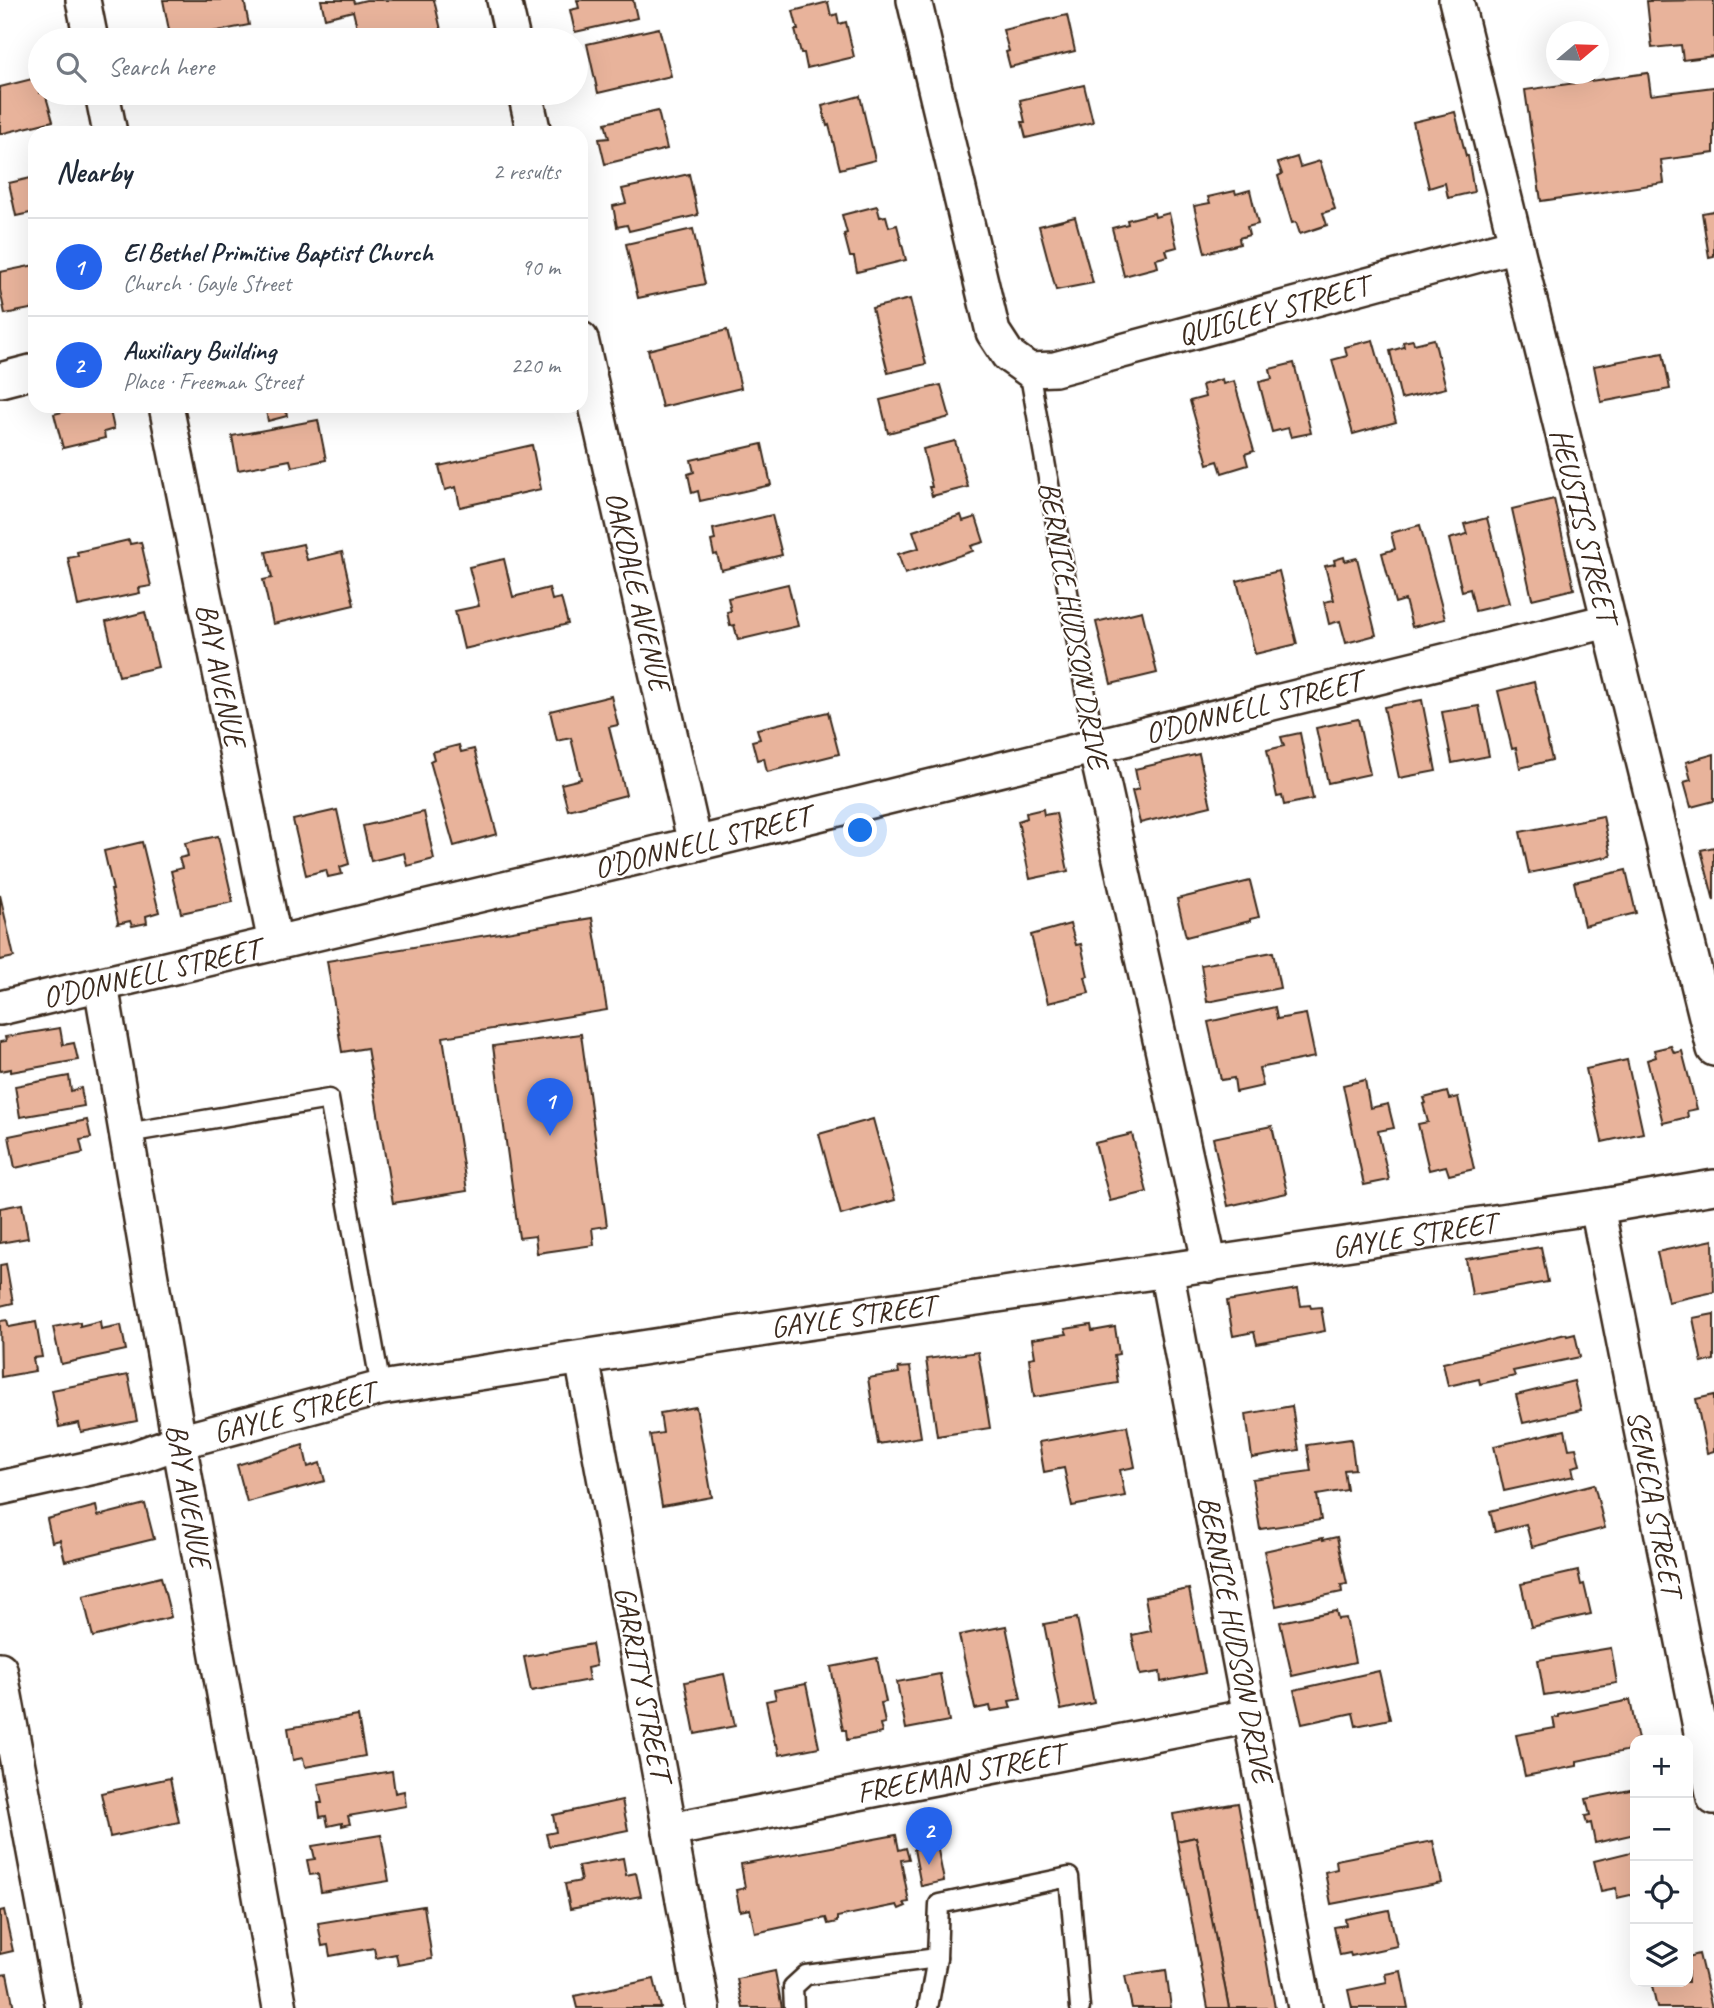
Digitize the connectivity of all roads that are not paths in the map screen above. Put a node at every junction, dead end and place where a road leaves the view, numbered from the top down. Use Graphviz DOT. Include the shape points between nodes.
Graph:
graph roads {
  1 [pos="83,0"];
  2 [pos="504,0"];
  3 [pos="914,0"];
  4 [pos="1456,0"];
  5 [pos="89,28"];
  6 [pos="510,28"];
  7 [pos="104,105"];
  8 [pos="528,105"];
  9 [pos="109,126"];
  10 [pos="532,126"];
  11 [pos="1516,245"];
  12 [pos="588,370"];
  13 [pos="1029,370"];
  14 [pos="28,373"];
  15 [pos="0,380"];
  16 [pos="167,413"];
  17 [pos="1608,621"];
  18 [pos="1095,746"];
  19 [pos="695,844"];
  20 [pos="275,943"];
  21 [pos="101,985"];
  22 [pos="0,1008"];
  23 [pos="1714,1049"];
  24 [pos="127,1133"];
  25 [pos="1714,1187"];
  26 [pos="1597,1207"];
  27 [pos="1210,1265"];
  28 [pos="1166,1270"];
  29 [pos="582,1358"];
  30 [pos="381,1388"];
  31 [pos="179,1442"];
  32 [pos="0,1488"];
  33 [pos="0,1669"];
  34 [pos="1250,1716"];
  35 [pos="1714,1798"];
  36 [pos="670,1830"];
  37 [pos="937,1958"];
  38 [pos="63,2008"];
  39 [pos="280,2008"];
  40 [pos="703,2008"];
  41 [pos="793,2008"];
  42 [pos="928,2008"];
  43 [pos="1080,2008"];
  44 [pos="1305,2008"];
  1 -- 5 [label="street"];
  2 -- 6 [label="street"];
  3 -- 13 [label="street" via="993,332 1008,355"];
  4 -- 11 [label="street, HEUSTIS STREET"];
  7 -- 9 [label="street"];
  8 -- 10 [label="street"];
  11 -- 13 [label="street, QUIGLEY STREET" via="1055,369"];
  11 -- 17 [label="street, HEUSTIS STREET"];
  12 -- 19 [label="street, OAKDALE AVENUE"];
  13 -- 18 [label="lane, BERNICE HUDSON DRIVE"];
  14 -- 15 [label="street"];
  16 -- 20 [label="street, BAY AVENUE"];
  17 -- 18 [label="street, O'DONNELL STREET"];
  17 -- 23 [label="street, HEUSTIS STREET"];
  18 -- 19 [label="street, O'DONNELL STREET"];
  18 -- 27 [label="street, BERNICE HUDSON DRIVE"];
  19 -- 20 [label="street, O'DONNELL STREET"];
  20 -- 21 [label="street, O'DONNELL STREET"];
  21 -- 22 [label="street, O'DONNELL STREET"];
  21 -- 24 [label="street, BAY AVENUE"];
  24 -- 30 [label="lane" via="329,1099"];
  24 -- 31 [label="street, BAY AVENUE"];
  25 -- 26 [label="street, GAYLE STREET"];
  26 -- 27 [label="street, GAYLE STREET"];
  26 -- 35 [label="street, SENECA STREET"];
  27 -- 28 [label="street, GAYLE STREET"];
  28 -- 29 [label="street, GAYLE STREET"];
  28 -- 34 [label="street, BERNICE HUDSON DRIVE"];
  29 -- 30 [label="street, GAYLE STREET"];
  29 -- 36 [label="street, GARRITY STREET"];
  30 -- 31 [label="street, GAYLE STREET"];
  31 -- 32 [label="street, GAYLE STREET" via="131,1459"];
  31 -- 39 [label="street, BAY AVENUE"];
  33 -- 38 [label="street"];
  34 -- 36 [label="street, FREEMAN STREET"];
  34 -- 44 [label="street, BERNICE HUDSON DRIVE"];
  36 -- 40 [label="street, GARRITY STREET"];
  37 -- 41 [label="lane" via="806,1975 793,1986"];
  37 -- 42 [label="lane"];
  37 -- 43 [label="lane" via="939,1904 1069,1877"];
}
